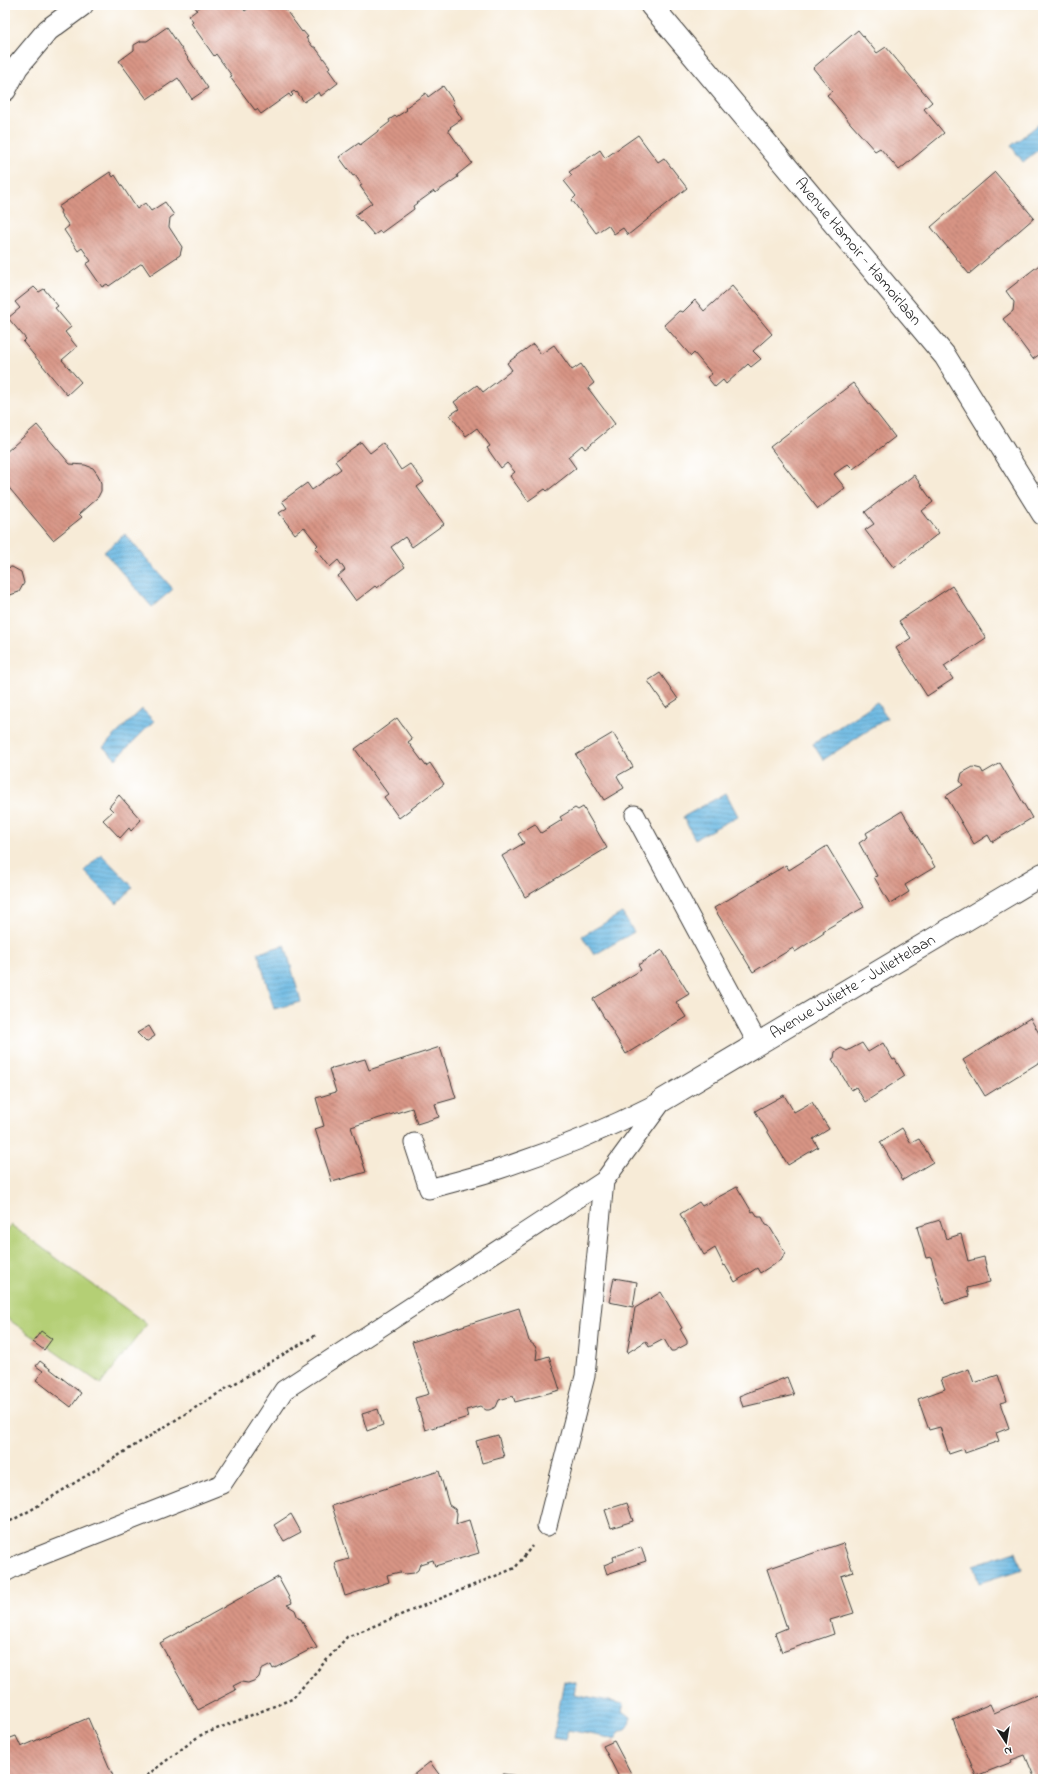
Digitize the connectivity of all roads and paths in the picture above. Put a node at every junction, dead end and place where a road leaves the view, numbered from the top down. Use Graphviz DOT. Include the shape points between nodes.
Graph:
graph roads {
  1 [pos="82,5"];
  2 [pos="652,5"];
  3 [pos="11,72"];
  4 [pos="5,90"];
  5 [pos="1043,514"];
  6 [pos="636,815"];
  7 [pos="1043,874"];
  8 [pos="758,1044"];
  9 [pos="663,1100"];
  10 [pos="414,1143"];
  11 [pos="604,1181"];
  12 [pos="547,1526"];
  13 [pos="5,1572"];
  14 [pos="142,1779"];
  1 -- 3 [label="street" via="48,30"];
  2 -- 5 [label="street, Avenue Hamoir - Hamoirlaan" via="945,356"];
  3 -- 4 [label="street"];
  6 -- 8 [label="lane"];
  7 -- 8 [label="street, Avenue Juliette - Juliettelaan"];
  8 -- 9 [label="street, Avenue Juliette - Juliettelaan"];
  9 -- 10 [label="lane" via="586,1138 498,1170 429,1189"];
  9 -- 11 [label="lane"];
  11 -- 12 [label="lane" via="585,1376"];
  11 -- 13 [label="lane" via="284,1390 222,1484"];
  12 -- 14 [label="path" via="515,1568 347,1636 292,1699 199,1736"];
}
